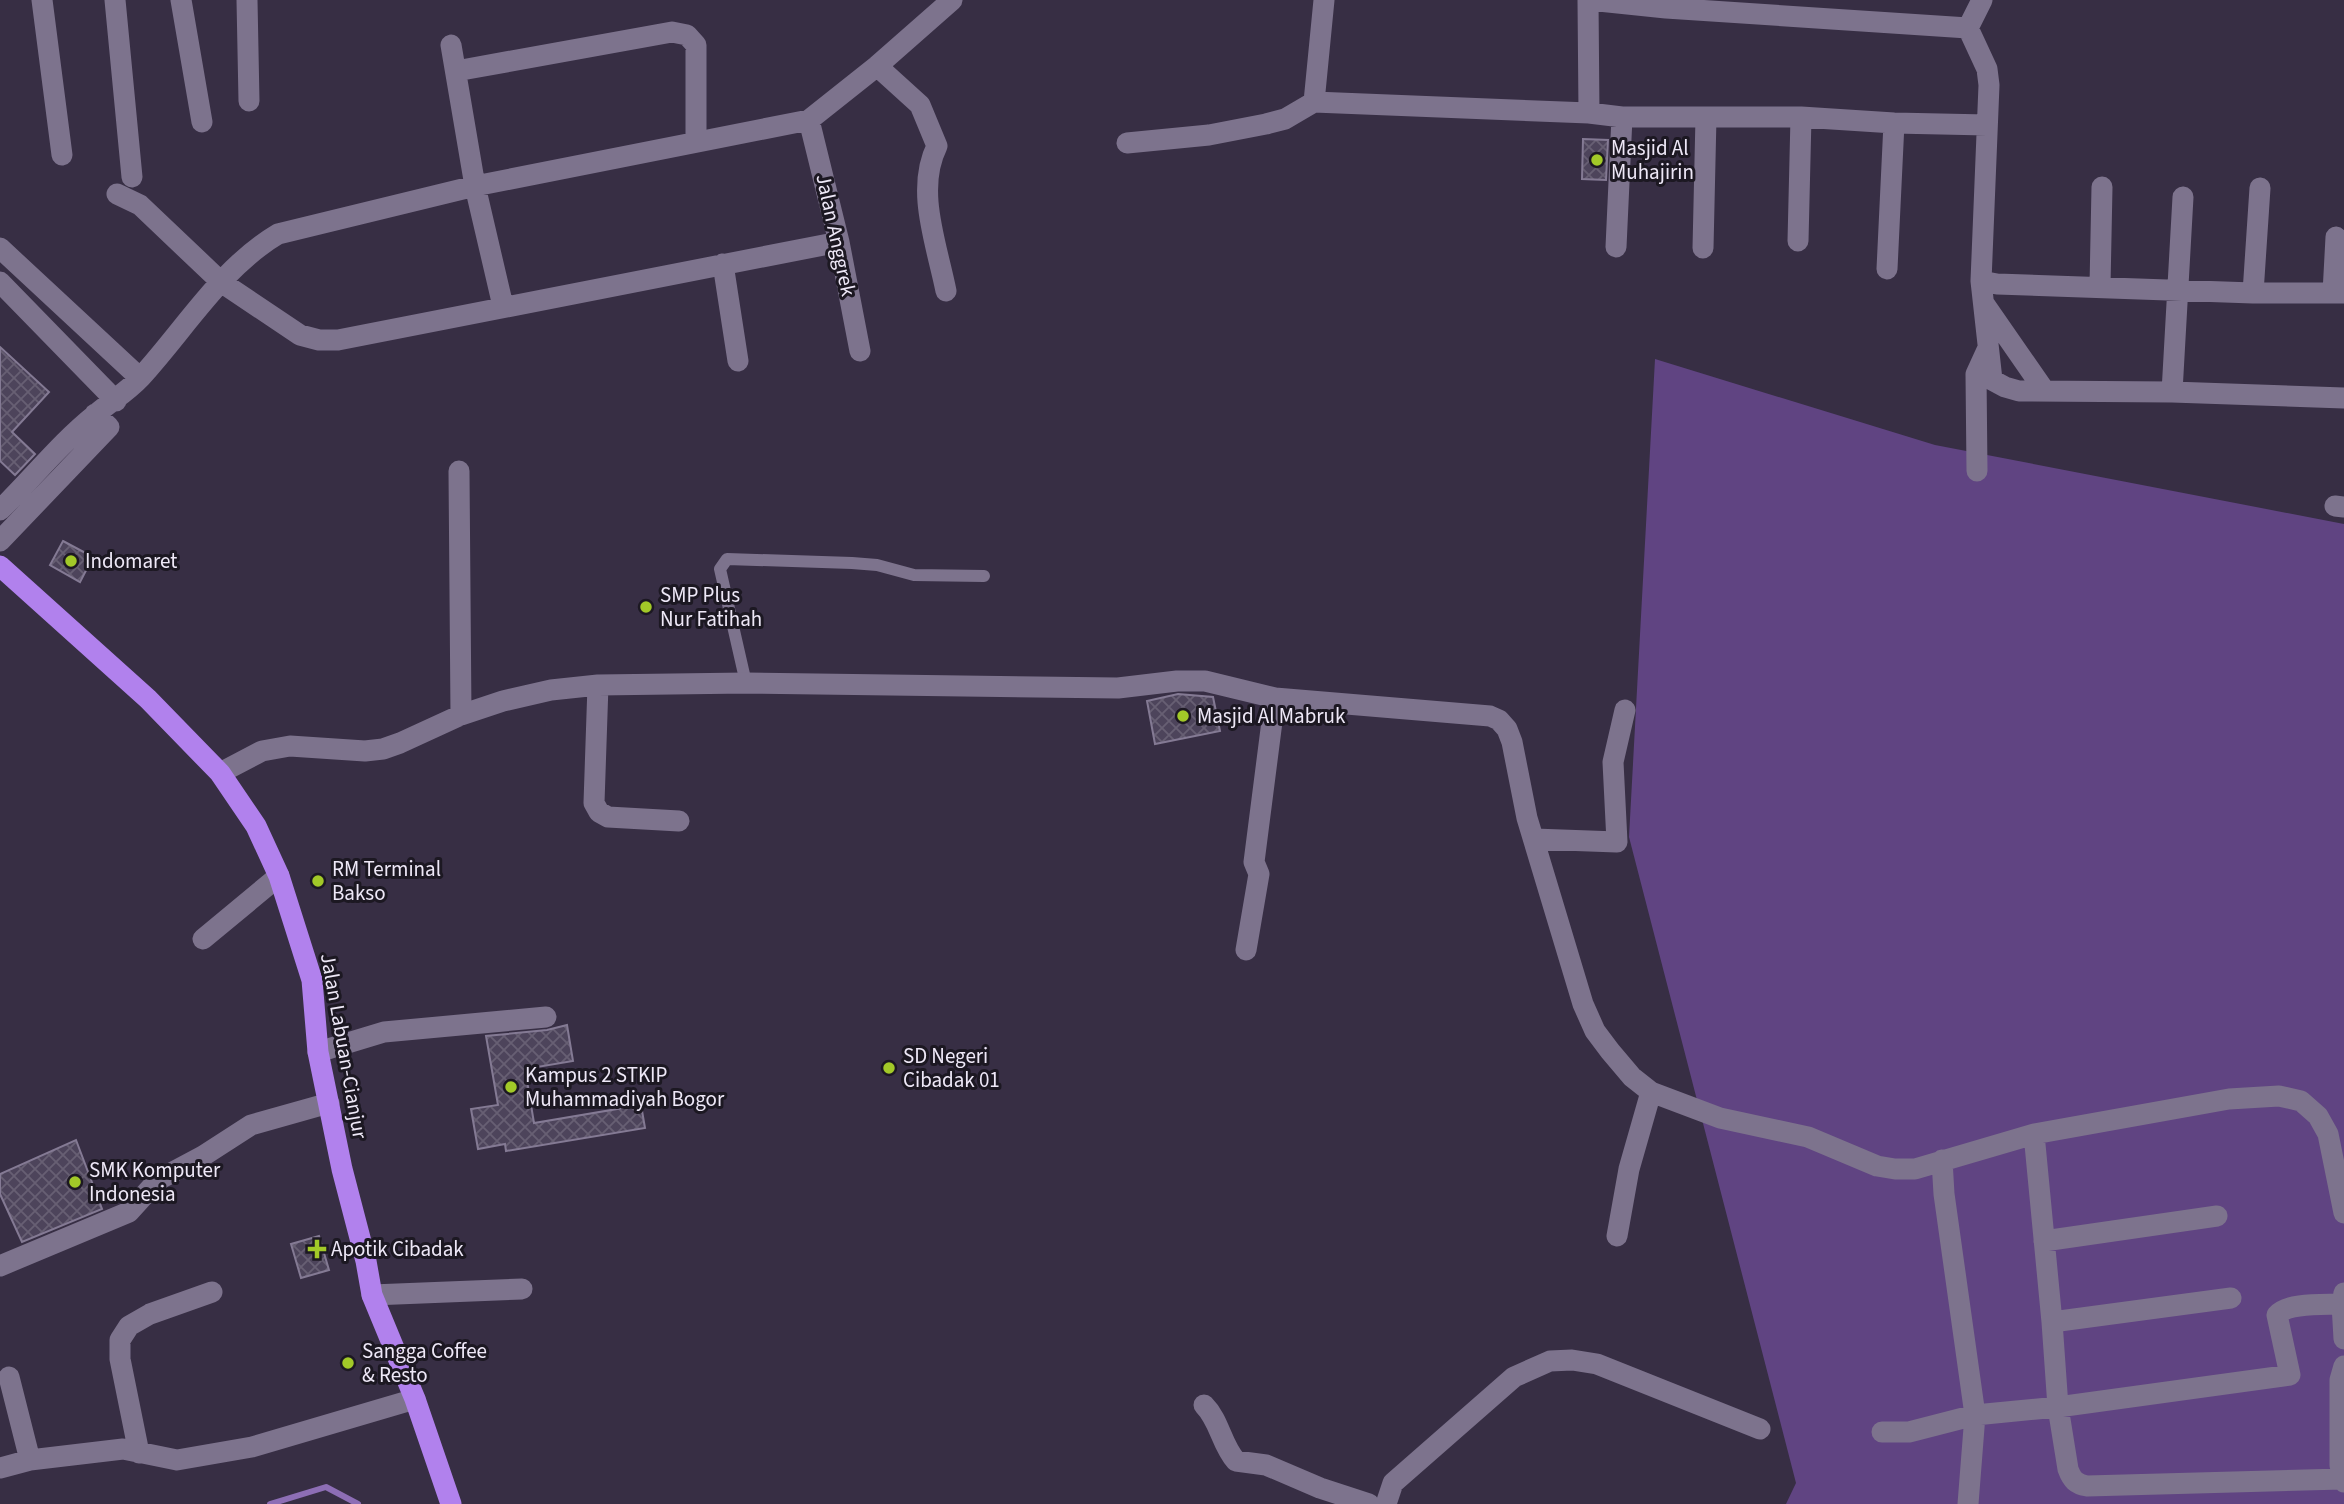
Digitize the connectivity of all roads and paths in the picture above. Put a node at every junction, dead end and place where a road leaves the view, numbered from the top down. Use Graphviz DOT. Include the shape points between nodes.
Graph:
graph roads {
  1 [pos="42,0"];
  2 [pos="116,0"];
  3 [pos="181,0"];
  4 [pos="247,0"];
  5 [pos="951,0"];
  6 [pos="1324,0"];
  7 [pos="1589,0"];
  8 [pos="1982,0"];
  9 [pos="1666,4"];
  10 [pos="1968,28"];
  11 [pos="451,46"];
  12 [pos="877,66"];
  13 [pos="456,71"];
  14 [pos="249,101"];
  15 [pos="1314,102"];
  16 [pos="1589,113"];
  17 [pos="1622,117"];
  18 [pos="1706,117"];
  19 [pos="1801,117"];
  20 [pos="809,120"];
  21 [pos="202,122"];
  22 [pos="1894,123"];
  23 [pos="1987,125"];
  24 [pos="696,142"];
  25 [pos="1127,143"];
  26 [pos="62,155"];
  27 [pos="132,177"];
  28 [pos="475,186"];
  29 [pos="2102,187"];
  30 [pos="2260,188"];
  31 [pos="117,194"];
  32 [pos="2183,197"];
  33 [pos="2336,237"];
  34 [pos="1798,241"];
  35 [pos="839,242"];
  36 [pos="1616,247"];
  37 [pos="0,248"];
  38 [pos="1703,248"];
  39 [pos="723,264"];
  40 [pos="1887,269"];
  41 [pos="1981,281"];
  42 [pos="0,282"];
  43 [pos="221,282"];
  44 [pos="2100,286"];
  45 [pos="2177,290"];
  46 [pos="946,291"];
  47 [pos="2253,293"];
  48 [pos="2339,293"];
  49 [pos="1983,303"];
  50 [pos="503,306"];
  51 [pos="1987,350"];
  52 [pos="860,351"];
  53 [pos="738,361"];
  54 [pos="140,378"];
  55 [pos="2044,390"];
  56 [pos="2172,392"];
  57 [pos="2344,398"];
  58 [pos="116,401"];
  59 [pos="95,414"];
  60 [pos="459,471"];
  61 [pos="1977,471"];
  62 [pos="1,509"];
  63 [pos="0,541"];
  64 [pos="0,566"];
  65 [pos="984,576"];
  66 [pos="746,684"];
  67 [pos="598,685"];
  68 [pos="1275,698"];
  69 [pos="1625,710"];
  70 [pos="461,715"];
  71 [pos="220,774"];
  72 [pos="679,821"];
  73 [pos="1534,839"];
  74 [pos="279,876"];
  75 [pos="203,939"];
  76 [pos="1246,950"];
  77 [pos="546,1017"];
  78 [pos="318,1052"];
  79 [pos="1651,1092"];
  80 [pos="329,1103"];
  81 [pos="2034,1134"];
  82 [pos="1942,1160"];
  83 [pos="2344,1213"];
  84 [pos="2217,1216"];
  85 [pos="2344,1226"];
  86 [pos="1617,1236"];
  87 [pos="2044,1241"];
  88 [pos="0,1266"];
  89 [pos="522,1289"];
  90 [pos="212,1292"];
  91 [pos="372,1295"];
  92 [pos="2231,1298"];
  93 [pos="2343,1298"];
  94 [pos="2052,1322"];
  95 [pos="2344,1339"];
  96 [pos="2344,1366"];
  97 [pos="9,1377"];
  98 [pos="415,1399"];
  99 [pos="1204,1405"];
  100 [pos="2058,1407"];
  101 [pos="1975,1415"];
  102 [pos="1760,1429"];
  103 [pos="1882,1432"];
  104 [pos="139,1453"];
  105 [pos="30,1460"];
  106 [pos="0,1468"];
  107 [pos="2343,1480"];
  108 [pos="451,1504"];
  109 [pos="1369,1504"];
  110 [pos="1386,1504"];
  111 [pos="1968,1504"];
  1 -- 26 [label="street"];
  2 -- 27 [label="street"];
  3 -- 21 [label="street"];
  4 -- 14 [label="street"];
  5 -- 12 [label="street"];
  6 -- 15 [label="street"];
  7 -- 9 [label="street"];
  7 -- 16 [label="street"];
  8 -- 10 [label="street"];
  9 -- 10 [label="street"];
  10 -- 23 [label="street" via="1987,69"];
  11 -- 13 [label="street"];
  12 -- 20 [label="street"];
  12 -- 46 [label="street" via="920,105 937,146 930,160 926,195"];
  13 -- 24 [label="street" via="659,34 687,35 696,45"];
  13 -- 28 [label="street"];
  15 -- 16 [label="street"];
  15 -- 25 [label="street" via="1266,124"];
  16 -- 17 [label="street"];
  17 -- 18 [label="street"];
  17 -- 36 [label="street"];
  18 -- 19 [label="street"];
  18 -- 38 [label="street"];
  19 -- 22 [label="street"];
  19 -- 34 [label="street"];
  20 -- 24 [label="street"];
  20 -- 35 [label="street, Jalan Anggrek"];
  22 -- 23 [label="street"];
  22 -- 40 [label="street"];
  23 -- 41 [label="street"];
  24 -- 28 [label="street"];
  28 -- 43 [label="street" via="278,234 260,244"];
  28 -- 50 [label="street"];
  29 -- 44 [label="street"];
  30 -- 47 [label="street"];
  31 -- 43 [label="street" via="141,205"];
  32 -- 45 [label="street"];
  33 -- 48 [label="street"];
  35 -- 39 [label="street"];
  35 -- 52 [label="street, Jalan Anggrek"];
  37 -- 54 [label="street"];
  39 -- 50 [label="street"];
  39 -- 53 [label="street"];
  41 -- 44 [label="street"];
  41 -- 49 [label="street"];
  42 -- 58 [label="street"];
  43 -- 50 [label="street" via="300,335 319,340"];
  43 -- 54 [label="street"];
  44 -- 45 [label="street"];
  45 -- 47 [label="street"];
  45 -- 56 [label="street"];
  47 -- 48 [label="street"];
  49 -- 51 [label="street"];
  49 -- 55 [label="street"];
  51 -- 55 [label="street" via="1992,380 2019,391"];
  51 -- 61 [label="street" via="1976,374"];
  54 -- 58 [label="street"];
  55 -- 56 [label="street"];
  56 -- 57 [label="street"];
  58 -- 59 [label="street"];
  59 -- 62 [label="street"];
  59 -- 63 [label="street" via="109,428"];
  60 -- 70 [label="street"];
  64 -- 71 [label="highway, Jalan Labuan-Cianjur" via="148,699"];
  65 -- 66 [label="lane" via="914,575 852,563 727,559 720,569"];
  66 -- 67 [label="street"];
  66 -- 68 [label="street" via="1118,688 1205,681"];
  67 -- 70 [label="street" via="531,694"];
  67 -- 72 [label="street" via="594,803 608,817"];
  68 -- 73 [label="street" via="1499,720 1512,742"];
  68 -- 76 [label="street" via="1256,838 1254,862 1259,874"];
  69 -- 73 [label="street" via="1613,762 1616,842"];
  70 -- 71 [label="street" via="383,749 290,746 262,751"];
  71 -- 74 [label="highway, Jalan Labuan-Cianjur" via="257,826"];
  73 -- 79 [label="street" via="1595,1031 1632,1077"];
  74 -- 75 [label="street"];
  74 -- 78 [label="highway, Jalan Labuan-Cianjur" via="312,980"];
  77 -- 78 [label="street" via="384,1032"];
  78 -- 80 [label="highway, Jalan Labuan-Cianjur"];
  79 -- 82 [label="street" via="1720,1118 1808,1137 1877,1166 1914,1169"];
  79 -- 86 [label="street" via="1629,1169"];
  80 -- 88 [label="street" via="251,1125 158,1180 129,1212"];
  80 -- 91 [label="highway, Jalan Labuan-Cianjur"];
  81 -- 82 [label="street"];
  81 -- 83 [label="street" via="2253,1096 2301,1101 2318,1116 2328,1134"];
  81 -- 87 [label="street"];
  82 -- 101 [label="street"];
  83 -- 85 [label="street"];
  84 -- 87 [label="street"];
  87 -- 94 [label="street"];
  89 -- 91 [label="street"];
  90 -- 104 [label="street" via="150,1314 129,1326 120,1340"];
  91 -- 98 [label="highway, Jalan Labuan-Cianjur"];
  92 -- 94 [label="street"];
  93 -- 95 [label="street"];
  93 -- 100 [label="street" via="2291,1307 2277,1315 2290,1375"];
  94 -- 100 [label="street"];
  96 -- 107 [label="street" via="2340,1380"];
  97 -- 105 [label="street"];
  98 -- 104 [label="street" via="252,1447 177,1460"];
  98 -- 108 [label="highway, Jalan Labuan-Cianjur"];
  99 -- 109 [label="street" via="1236,1461 1266,1465"];
  100 -- 101 [label="street"];
  100 -- 107 [label="street" via="2068,1469 2079,1485"];
  101 -- 103 [label="street" via="1909,1432"];
  101 -- 111 [label="street"];
  102 -- 110 [label="street" via="1597,1364 1550,1361 1514,1377 1451,1430 1394,1483"];
  104 -- 105 [label="street" via="123,1449"];
  105 -- 106 [label="street"];
}
